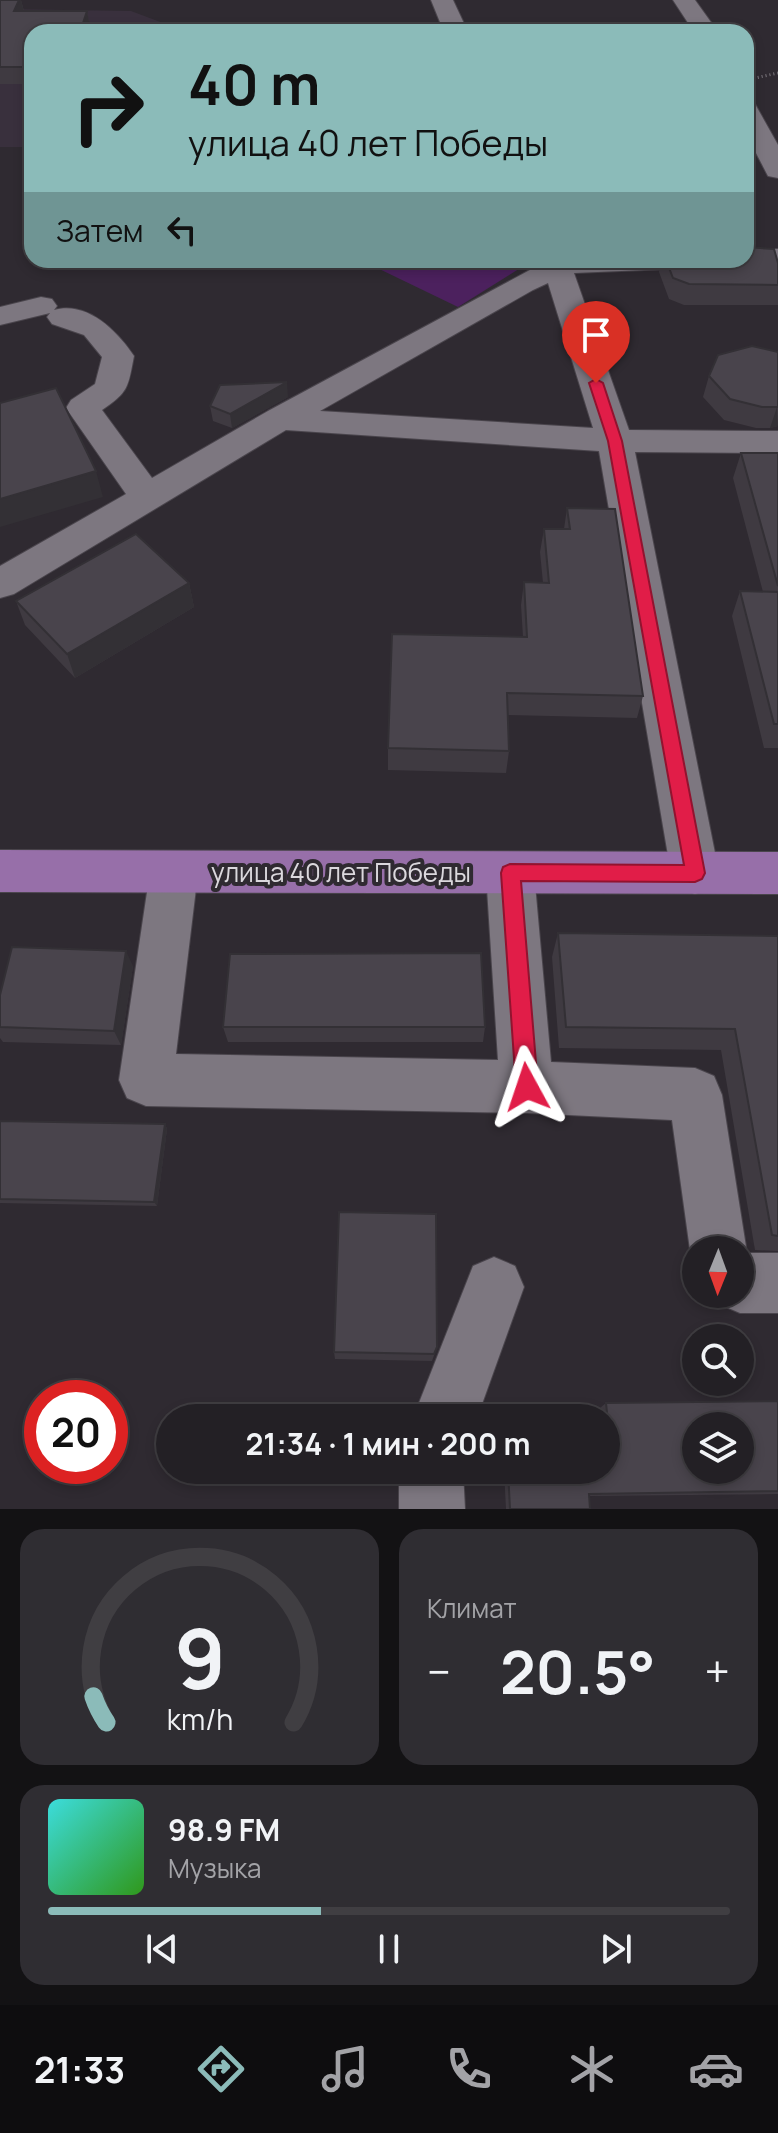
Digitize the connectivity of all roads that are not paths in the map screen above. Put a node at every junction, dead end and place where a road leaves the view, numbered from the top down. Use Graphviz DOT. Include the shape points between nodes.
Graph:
graph roads {
  1 [pos="442,0"];
  2 [pos="684,0"];
  3 [pos="452,24"];
  4 [pos="700,24"];
  5 [pos="754,124"];
  6 [pos="778,170"];
  7 [pos="754,258"];
  8 [pos="778,258"];
  9 [pos="550,268"];
  10 [pos="558,268"];
  11 [pos="0,316"];
  12 [pos="280,419"];
  13 [pos="615,441"];
  14 [pos="778,442"];
  15 [pos="147,497"];
  16 [pos="0,584"];
  17 [pos="0,871"];
  18 [pos="174,872"];
  19 [pos="510,873"];
  20 [pos="695,873"];
  21 [pos="778,873"];
  22 [pos="527,1087"];
  23 [pos="717,1236"];
  24 [pos="754,1283"];
  25 [pos="778,1283"];
  26 [pos="494,1287"];
  27 [pos="450,1404"];
  28 [pos="431,1484"];
  29 [pos="432,1509"];
  1 -- 3 [label="lane"];
  2 -- 4 [label="lane"];
  5 -- 6 [label="lane"];
  7 -- 8 [label="lane"];
  9 -- 12 [label="lane"];
  10 -- 13 [label="lane"];
  11 -- 15 [label="lane" via="52,312 95,328 118,356 111,389 83,408"];
  12 -- 13 [label="lane"];
  12 -- 15 [label="lane"];
  13 -- 14 [label="lane"];
  13 -- 20 [label="lane"];
  15 -- 16 [label="lane"];
  17 -- 18 [label="main road, улица 40 лет Победы"];
  18 -- 19 [label="main road, улица 40 лет Победы"];
  18 -- 22 [label="lane" via="146,1080"];
  19 -- 20 [label="main road, улица 40 лет Победы"];
  19 -- 22 [label="lane"];
  20 -- 21 [label="main road, улица 40 лет Победы"];
  22 -- 23 [label="lane" via="695,1095"];
  24 -- 25 [label="lane"];
  26 -- 27 [label="lane"];
  28 -- 29 [label="lane"];
}
